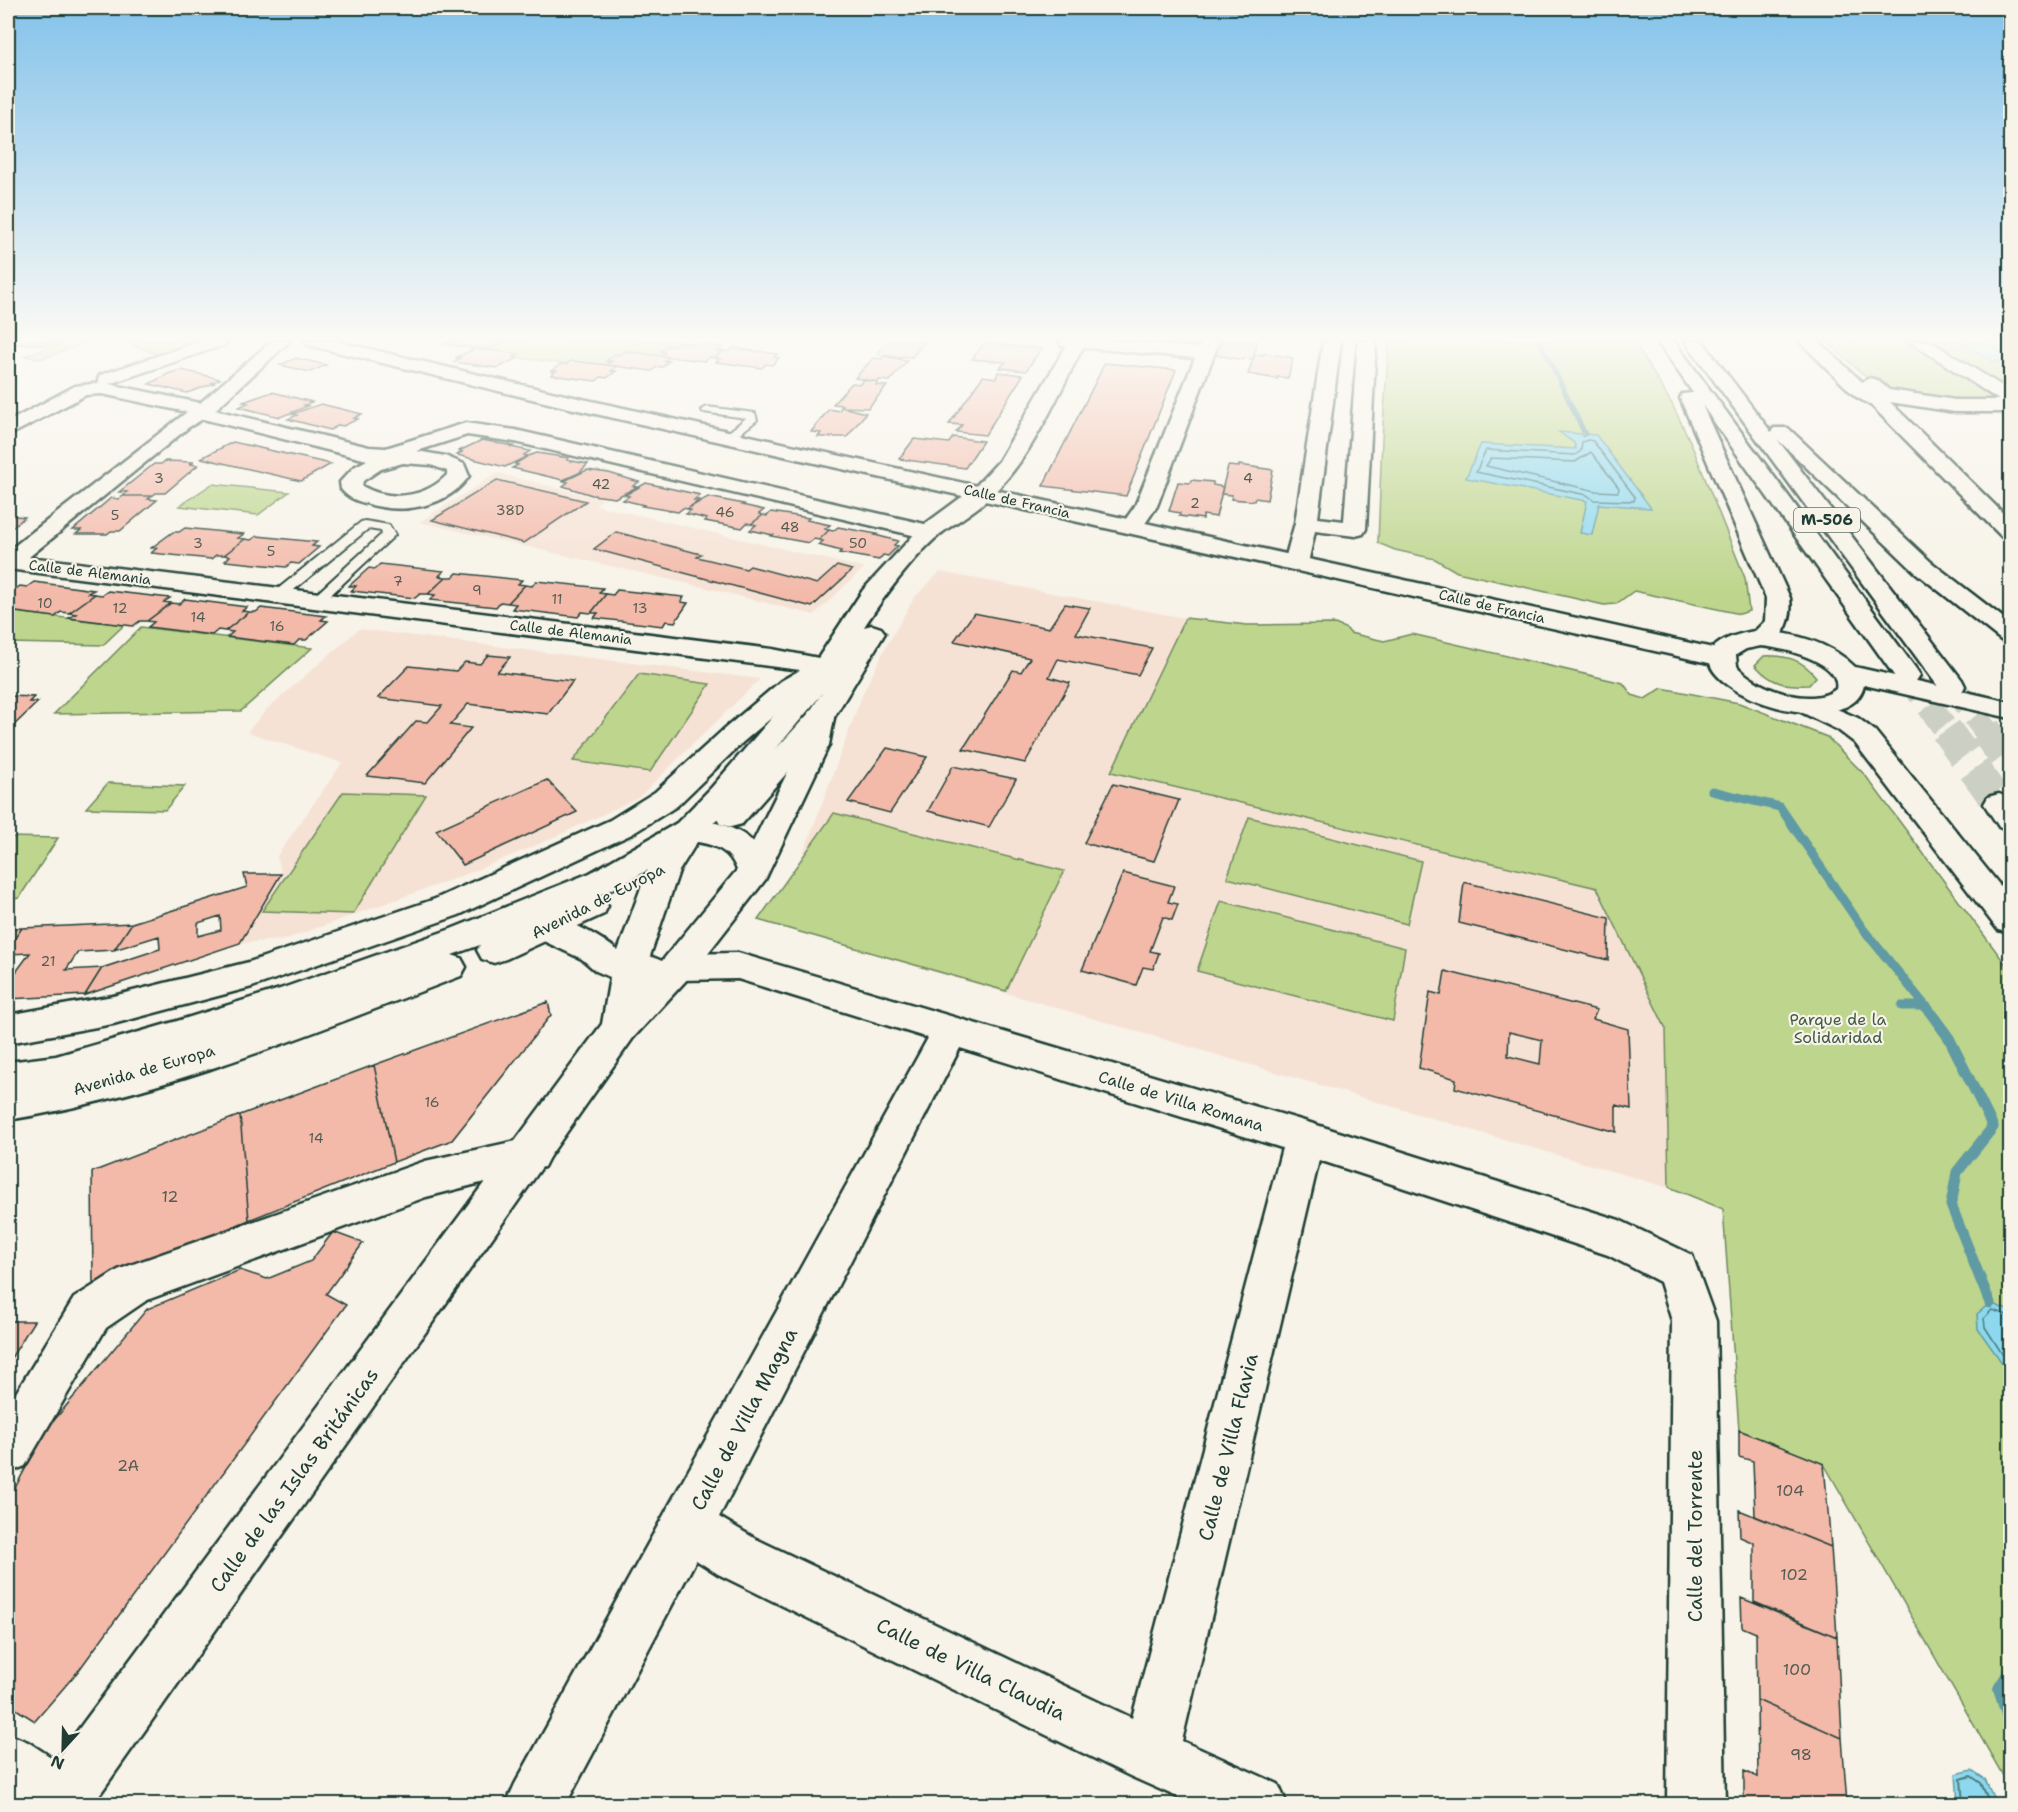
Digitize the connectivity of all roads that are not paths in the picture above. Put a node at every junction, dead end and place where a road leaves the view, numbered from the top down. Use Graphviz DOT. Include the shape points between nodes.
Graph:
graph roads {
  1 [pos="179,426"];
  2 [pos="257,426"];
  3 [pos="677,426"];
  4 [pos="744,426"];
  5 [pos="1030,426"];
  6 [pos="1178,426"];
  7 [pos="1320,426"];
  8 [pos="1361,426"];
  9 [pos="1701,426"];
  10 [pos="1726,426"];
  11 [pos="1756,426"];
  12 [pos="1776,426"];
  13 [pos="1903,426"];
  14 [pos="729,437"];
  15 [pos="982,493"];
  16 [pos="1306,523"];
  17 [pos="1132,526"];
  18 [pos="929,532"];
  19 [pos="2010,532"];
  20 [pos="8,562"];
  21 [pos="1296,563"];
  22 [pos="279,595"];
  23 [pos="317,600"];
  24 [pos="2010,635"];
  25 [pos="1761,638"];
  26 [pos="1722,658"];
  27 [pos="825,667"];
  28 [pos="1907,675"];
  29 [pos="1848,684"];
  30 [pos="1952,686"];
  31 [pos="1811,706"];
  32 [pos="2010,710"];
  33 [pos="820,718"];
  34 [pos="2010,729"];
  35 [pos="700,832"];
  36 [pos="663,871"];
  37 [pos="754,872"];
  38 [pos="2010,921"];
  39 [pos="547,928"];
  40 [pos="678,967"];
  41 [pos="629,970"];
  42 [pos="620,1028"];
  43 [pos="8,1029"];
  44 [pos="951,1031"];
  45 [pos="8,1077"];
  46 [pos="8,1104"];
  47 [pos="1304,1138"];
  48 [pos="530,1155"];
  49 [pos="1677,1269"];
  50 [pos="8,1449"];
  51 [pos="687,1527"];
  52 [pos="1150,1756"];
  53 [pos="8,1762"];
  54 [pos="61,1801"];
  55 [pos="536,1804"];
  56 [pos="1258,1804"];
  57 [pos="1696,1804"];
  1 -- 20 [label="main road"];
  2 -- 18 [label="main road" via="376,457 466,429 515,436"];
  3 -- 14 [label="main road, Calle de Francia"];
  4 -- 14 [label="lane"];
  5 -- 15 [label="main road" via="1007,465"];
  6 -- 17 [label="main road" via="1146,506"];
  7 -- 16 [label="main road"];
  8 -- 16 [label="main road" via="1354,529"];
  9 -- 25 [label="main road" via="1778,598 1780,618 1775,628"];
  10 -- 28 [label="main road, M-506"];
  11 -- 30 [label="main road, M-506"];
  12 -- 24 [label="main road" via="1923,567"];
  13 -- 19 [label="main road"];
  14 -- 15 [label="main road, Calle de Francia"];
  15 -- 17 [label="main road, Calle de Francia"];
  15 -- 18 [label="main road, Avenida de Europa"];
  15 -- 33 [label="main road, Avenida de Europa" via="969,514 893,597"];
  16 -- 21 [label="main road"];
  17 -- 21 [label="main road, Calle de Francia"];
  18 -- 27 [label="main road, Avenida de Europa" via="872,595"];
  20 -- 22 [label="main road, Calle de Alemania"];
  21 -- 26 [label="main road, Calle de Francia"];
  22 -- 23 [label="main road, Calle de Alemania"];
  22 -- 23 [label="lane" via="365,525 385,528 389,535"];
  23 -- 27 [label="main road, Calle de Alemania"];
  25 -- 26 [label="main road" via="1732,643"];
  25 -- 29 [label="main road" via="1810,649 1836,662"];
  26 -- 31 [label="main road" via="1727,671 1751,689 1786,703"];
  27 -- 35 [label="main road, Avenida de Europa" via="723,794"];
  27 -- 43 [label="main road, Avenida de Europa" via="791,687 666,799 621,827 447,907 252,974 113,1010"];
  29 -- 31 [label="main road" via="1841,701"];
  29 -- 32 [label="main road"];
  29 -- 34 [label="main road"];
  31 -- 38 [label="main road" via="1865,737"];
  33 -- 35 [label="main road, Avenida de Europa" via="737,811"];
  33 -- 37 [label="main road, Calle de las Islas Británicas" via="815,745"];
  35 -- 36 [label="main road, Avenida de Europa"];
  35 -- 37 [label="main road" via="740,847 750,858"];
  35 -- 45 [label="main road, Avenida de Europa" via="601,880 463,938 291,999 56,1071"];
  36 -- 39 [label="main road, Avenida de Europa"];
  36 -- 41 [label="main road, Calle de las Islas Británicas"];
  37 -- 40 [label="main road, Calle de las Islas Británicas"];
  39 -- 41 [label="main road"];
  39 -- 46 [label="main road, Avenida de Europa" via="280,1030 135,1076"];
  40 -- 41 [label="main road"];
  40 -- 42 [label="main road, Calle de las Islas Británicas"];
  40 -- 44 [label="main road, Calle de Villa Romana" via="738,966"];
  41 -- 42 [label="main road, Calle de las Islas Británicas"];
  42 -- 48 [label="main road, Calle de las Islas Británicas"];
  44 -- 47 [label="main road, Calle de Villa Romana"];
  44 -- 51 [label="main road, Calle de Villa Magna"];
  47 -- 49 [label="main road, Calle de Villa Romana" via="1619,1239"];
  47 -- 52 [label="main road, Calle de Villa Flavia"];
  48 -- 50 [label="main road" via="425,1179 133,1285 90,1313"];
  48 -- 54 [label="main road, Calle de las Islas Británicas"];
  49 -- 57 [label="main road, Calle del Torrente" via="1694,1321"];
  51 -- 52 [label="main road, Calle de Villa Claudia" via="736,1556"];
  51 -- 55 [label="main road, Calle de Villa Magna"];
  52 -- 56 [label="main road, Calle de Villa Claudia"];
  53 -- 54 [label="main road"];
}
